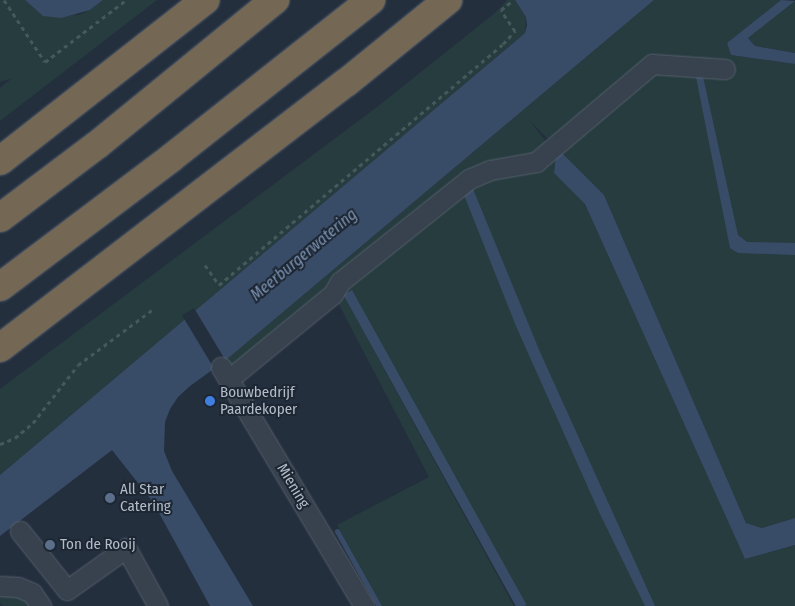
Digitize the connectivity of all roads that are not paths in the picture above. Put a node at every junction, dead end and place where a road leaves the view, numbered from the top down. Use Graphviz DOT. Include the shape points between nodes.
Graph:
graph roads {
  1 [pos="205,0"];
  2 [pos="275,0"];
  3 [pos="371,0"];
  4 [pos="448,0"];
  5 [pos="725,69"];
  6 [pos="0,161"];
  7 [pos="0,218"];
  8 [pos="0,287"];
  9 [pos="0,348"];
  10 [pos="20,530"];
  11 [pos="0,586"];
  12 [pos="41,606"];
  13 [pos="158,606"];
  14 [pos="364,606"];
  1 -- 6 [label="highway"];
  2 -- 7 [label="highway" via="97,145"];
  3 -- 8 [label="highway" via="171,158"];
  4 -- 9 [label="highway" via="347,82"];
  5 -- 14 [label="street, Miening" via="652,64 536,162 490,170 469,179 340,282 333,294 225,373"];
  10 -- 13 [label="street" via="67,590 126,548"];
  11 -- 12 [label="street" via="18,587 32,593"];
}
